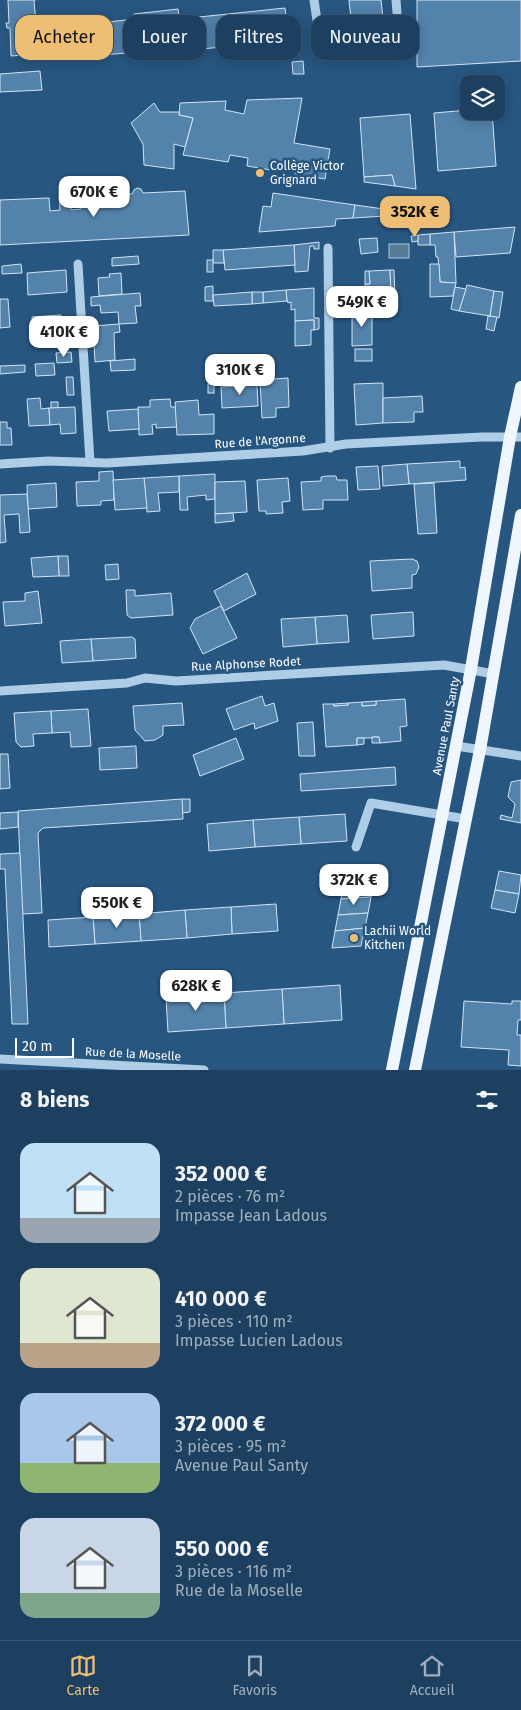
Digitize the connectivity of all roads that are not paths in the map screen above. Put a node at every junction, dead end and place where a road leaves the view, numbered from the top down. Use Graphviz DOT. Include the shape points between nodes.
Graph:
graph roads {
  1 [pos="314,0"];
  2 [pos="396,0"];
  3 [pos="397,13"];
  4 [pos="316,15"];
  5 [pos="328,248"];
  6 [pos="78,264"];
  7 [pos="521,387"];
  8 [pos="516,437"];
  9 [pos="330,448"];
  10 [pos="90,462"];
  11 [pos="0,464"];
  12 [pos="521,515"];
  13 [pos="471,669"];
  14 [pos="494,674"];
  15 [pos="0,691"];
  16 [pos="456,746"];
  17 [pos="480,750"];
  18 [pos="521,756"];
  19 [pos="442,815"];
  20 [pos="466,820"];
  21 [pos="356,847"];
  22 [pos="0,1059"];
  23 [pos="204,1070"];
  24 [pos="392,1070"];
  25 [pos="415,1070"];
  1 -- 4 [label="street"];
  2 -- 3 [label="street"];
  5 -- 9 [label="street"];
  6 -- 10 [label="street"];
  7 -- 8 [label="main road, Avenue Paul Santy"];
  8 -- 9 [label="street, Rue de l'Argonne" via="346,444"];
  8 -- 13 [label="main road, Avenue Paul Santy"];
  9 -- 10 [label="street, Rue de l'Argonne" via="117,463"];
  10 -- 11 [label="street, Rue de l'Argonne"];
  12 -- 14 [label="main road"];
  13 -- 14 [label="street, Rue Alphonse Rodet"];
  13 -- 15 [label="street, Rue Alphonse Rodet" via="444,665 176,680 144,678 128,683"];
  13 -- 16 [label="main road, Avenue Paul Santy"];
  14 -- 17 [label="main road"];
  16 -- 17 [label="street"];
  16 -- 19 [label="main road, Avenue Paul Santy"];
  17 -- 18 [label="street"];
  17 -- 20 [label="main road"];
  19 -- 20 [label="street"];
  19 -- 21 [label="street" via="371,804"];
  19 -- 24 [label="main road, Avenue Paul Santy"];
  20 -- 25 [label="main road"];
  22 -- 23 [label="street, Rue de la Moselle"];
}
